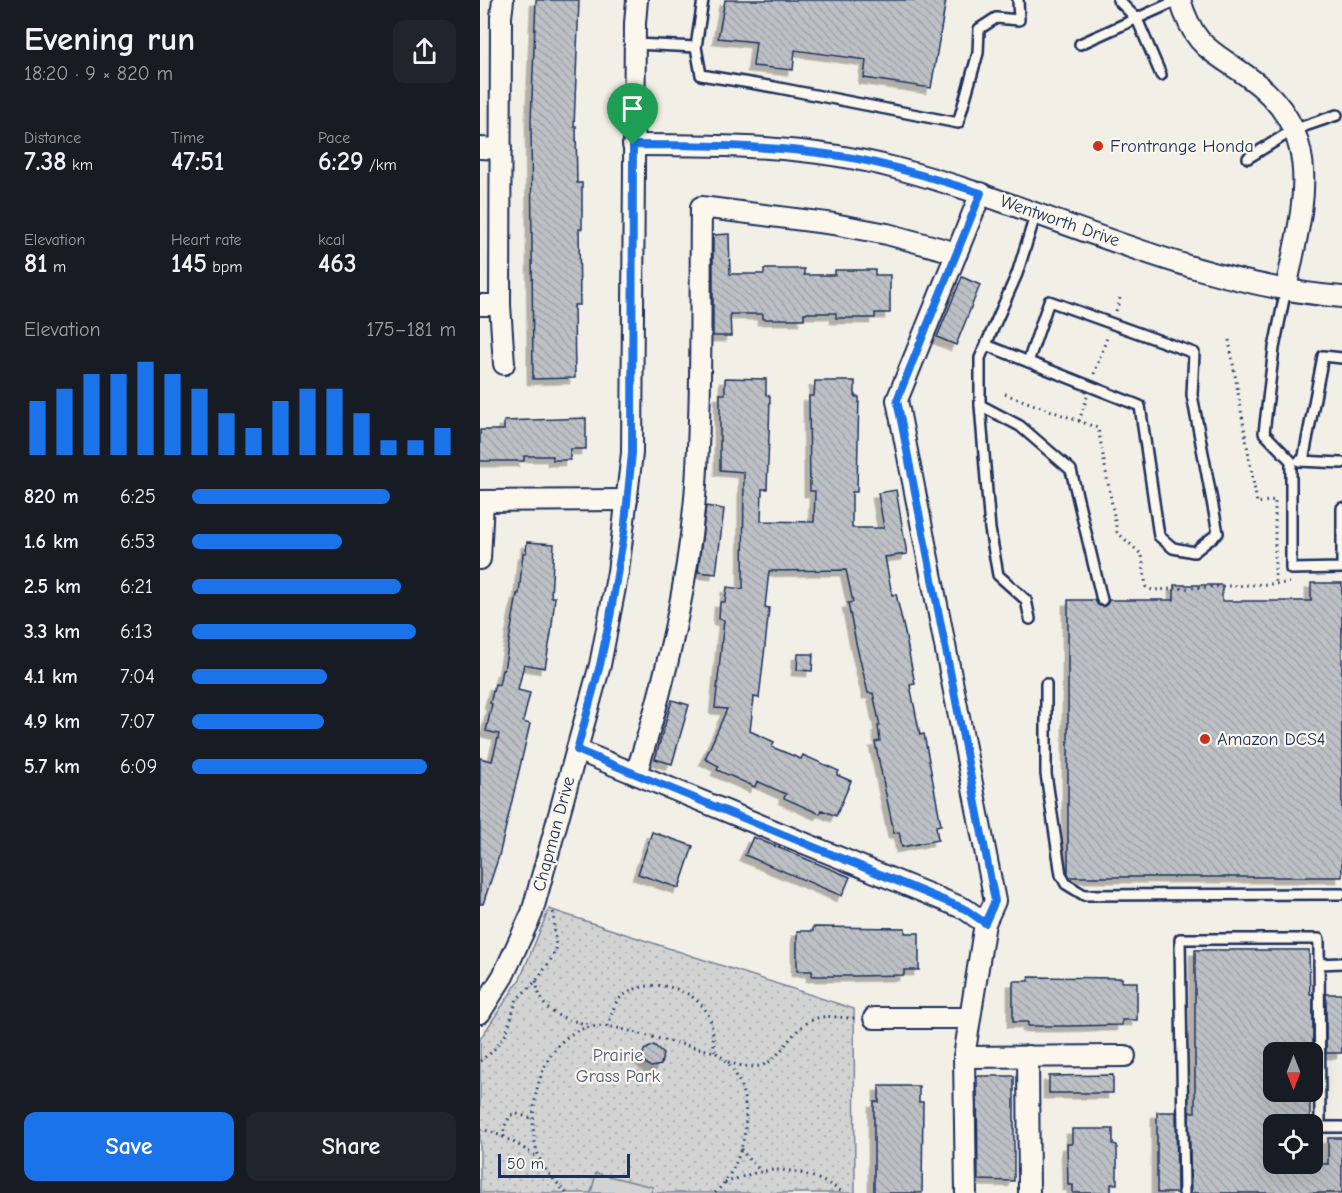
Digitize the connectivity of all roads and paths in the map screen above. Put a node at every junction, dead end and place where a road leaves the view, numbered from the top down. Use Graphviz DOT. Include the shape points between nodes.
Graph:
graph roads {
  1 [pos="503,0"];
  2 [pos="637,0"];
  3 [pos="703,0"];
  4 [pos="1018,0"];
  5 [pos="1118,0"];
  6 [pos="1179,0"];
  7 [pos="1137,18"];
  8 [pos="634,44"];
  9 [pos="1080,44"];
  10 [pos="696,47"];
  11 [pos="1161,75"];
  12 [pos="1336,115"];
  13 [pos="1293,130"];
  14 [pos="633,145"];
  15 [pos="480,148"];
  16 [pos="501,149"];
  17 [pos="1248,158"];
  18 [pos="981,193"];
  19 [pos="1036,213"];
  20 [pos="957,253"];
  21 [pos="1286,289"];
  22 [pos="1121,295"];
  23 [pos="1342,297"];
  24 [pos="480,305"];
  25 [pos="500,305"];
  26 [pos="1112,323"];
  27 [pos="1229,340"];
  28 [pos="986,345"];
  29 [pos="1342,358"];
  30 [pos="1028,362"];
  31 [pos="504,364"];
  32 [pos="1090,386"];
  33 [pos="980,405"];
  34 [pos="1078,421"];
  35 [pos="1291,461"];
  36 [pos="1303,461"];
  37 [pos="1342,463"];
  38 [pos="627,500"];
  39 [pos="482,501"];
  40 [pos="1342,508"];
  41 [pos="480,559"];
  42 [pos="1275,584"];
  43 [pos="1102,600"];
  44 [pos="1030,619"];
  45 [pos="1046,684"];
  46 [pos="577,750"];
  47 [pos="636,774"];
  48 [pos="1342,894"];
  49 [pos="553,907"];
  50 [pos="985,923"];
  51 [pos="1342,963"];
  52 [pos="1319,964"];
  53 [pos="536,981"];
  54 [pos="480,1013"];
  55 [pos="874,1018"];
  56 [pos="969,1018"];
  57 [pos="592,1026"];
  58 [pos="608,1026"];
  59 [pos="715,1052"];
  60 [pos="1028,1056"];
  61 [pos="1125,1056"];
  62 [pos="963,1057"];
  63 [pos="480,1061"];
  64 [pos="728,1062"];
  65 [pos="532,1118"];
  66 [pos="1342,1127"];
  67 [pos="480,1129"];
  68 [pos="504,1137"];
  69 [pos="741,1149"];
  70 [pos="539,1159"];
  71 [pos="762,1171"];
  72 [pos="724,1184"];
  73 [pos="566,1193"];
  74 [pos="715,1193"];
  75 [pos="844,1193"];
  76 [pos="966,1193"];
  77 [pos="1029,1193"];
  78 [pos="1184,1193"];
  1 -- 16 [label="street"];
  2 -- 8 [label="street, Chapman Drive"];
  3 -- 10 [label="lane"];
  4 -- 10 [label="lane" via="1019,20 996,18 979,29 978,53 958,123 701,75"];
  5 -- 7 [label="lane"];
  6 -- 7 [label="lane"];
  6 -- 13 [label="street" via="1201,44 1274,99"];
  7 -- 9 [label="lane"];
  7 -- 11 [label="lane"];
  8 -- 10 [label="lane"];
  8 -- 14 [label="street, Chapman Drive"];
  12 -- 13 [label="lane"];
  13 -- 17 [label="lane"];
  13 -- 21 [label="street" via="1305,182"];
  14 -- 18 [label="street, Wentworth Drive" via="749,146 818,153 893,167"];
  14 -- 38 [label="street, Chapman Drive" via="632,453"];
  15 -- 16 [label="street"];
  16 -- 25 [label="street"];
  18 -- 19 [label="street, Wentworth Drive"];
  18 -- 20 [label="street"];
  19 -- 21 [label="street, Wentworth Drive" via="1178,262"];
  19 -- 28 [label="lane" via="1017,273"];
  20 -- 47 [label="street" via="834,224 701,207 698,439 691,532 672,648"];
  20 -- 50 [label="street" via="897,400 995,901"];
  21 -- 23 [label="street, Wentworth Drive"];
  21 -- 35 [label="lane" via="1274,348 1264,434"];
  22 -- 26 [label="path"];
  24 -- 25 [label="street"];
  25 -- 31 [label="street"];
  26 -- 30 [label="lane" via="1049,301"];
  26 -- 32 [label="path"];
  26 -- 32 [label="lane" via="1194,353 1192,395 1218,533 1194,552 1173,548 1159,536 1140,406"];
  27 -- 42 [label="path" via="1257,503 1275,500"];
  28 -- 30 [label="lane"];
  28 -- 33 [label="lane" via="980,358"];
  29 -- 36 [label="lane" via="1323,356"];
  30 -- 32 [label="lane"];
  32 -- 34 [label="path"];
  33 -- 43 [label="lane" via="1020,426 1071,470"];
  33 -- 44 [label="lane" via="990,529 998,575 1026,600"];
  35 -- 36 [label="lane"];
  35 -- 40 [label="lane" via="1291,569 1342,568"];
  36 -- 37 [label="lane"];
  38 -- 39 [label="street"];
  38 -- 46 [label="street, Chapman Drive" via="610,617"];
  39 -- 41 [label="street"];
  45 -- 48 [label="lane" via="1046,774 1061,875 1066,884 1084,895"];
  46 -- 47 [label="street"];
  46 -- 54 [label="street, Chapman Drive" via="532,913 503,976"];
  47 -- 50 [label="street" via="965,909"];
  49 -- 53 [label="path" via="556,949"];
  50 -- 56 [label="street"];
  51 -- 52 [label="lane"];
  52 -- 66 [label="lane" via="1320,1127"];
  52 -- 78 [label="lane" via="1319,939 1180,939"];
  53 -- 57 [label="path" via="542,1000 556,1016"];
  53 -- 63 [label="path" via="517,999 506,1034"];
  55 -- 56 [label="street"];
  55 -- 64 [label="path" via="814,1018 765,1064 750,1067"];
  56 -- 62 [label="street"];
  57 -- 58 [label="path"];
  57 -- 65 [label="path" via="570,1034 546,1065 535,1093"];
  58 -- 59 [label="path"];
  58 -- 59 [label="path" via="616,1002 626,994 641,987 671,987 694,999 709,1016"];
  59 -- 64 [label="path"];
  60 -- 61 [label="street"];
  60 -- 62 [label="street"];
  60 -- 77 [label="street"];
  62 -- 76 [label="street"];
  64 -- 69 [label="path" via="742,1090 746,1128"];
  65 -- 68 [label="path" via="511,1115 504,1127"];
  65 -- 70 [label="path"];
  67 -- 68 [label="path"];
  68 -- 70 [label="path"];
  69 -- 71 [label="path"];
  69 -- 72 [label="path"];
  70 -- 73 [label="path"];
  71 -- 72 [label="path"];
  71 -- 75 [label="path" via="801,1173"];
  72 -- 74 [label="path"];
}
